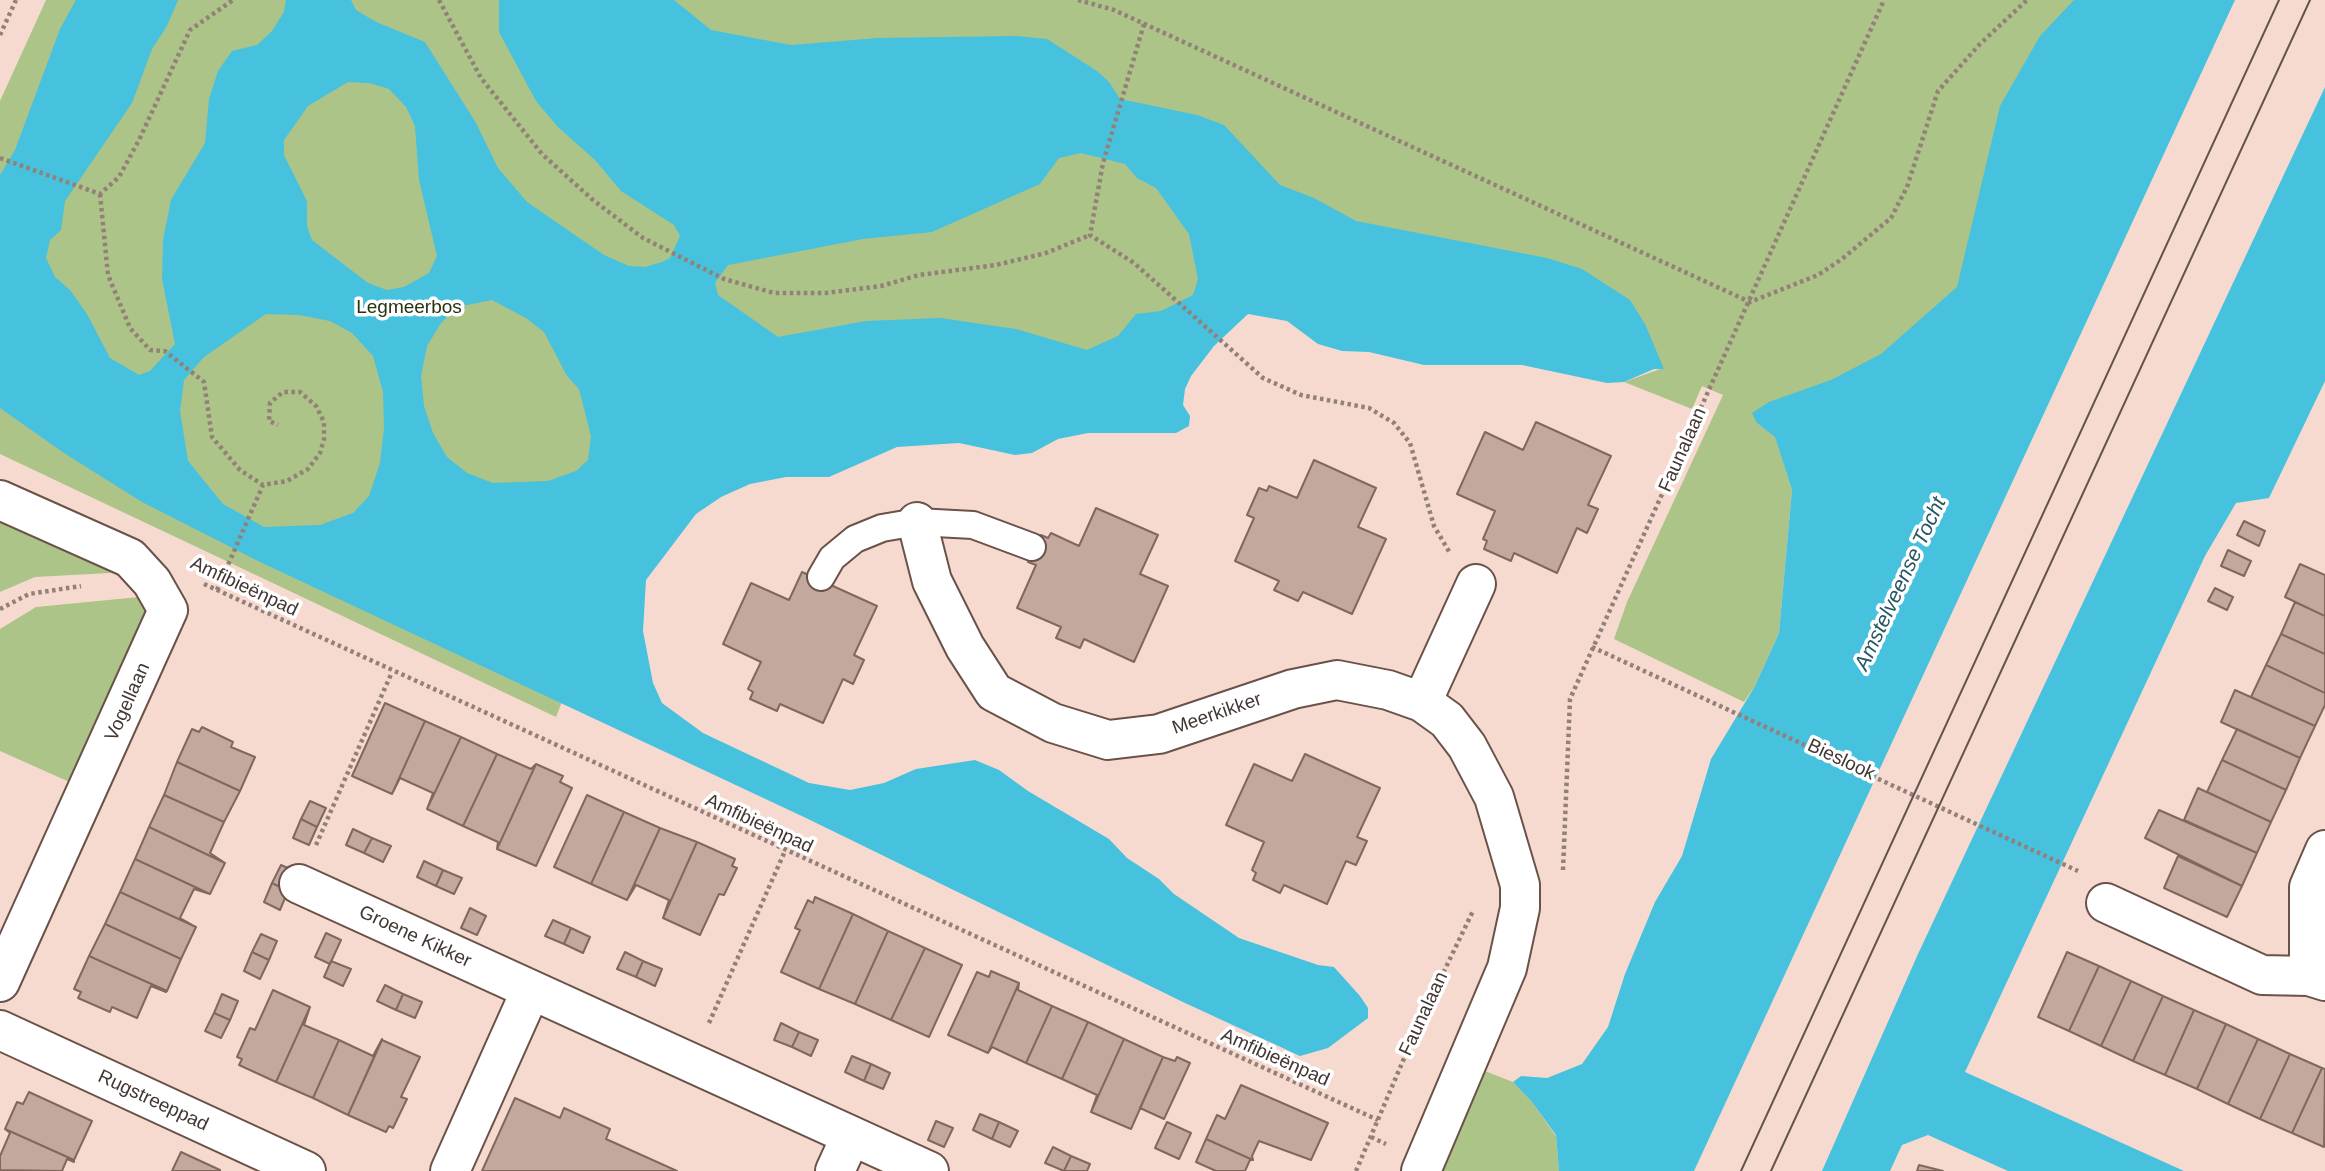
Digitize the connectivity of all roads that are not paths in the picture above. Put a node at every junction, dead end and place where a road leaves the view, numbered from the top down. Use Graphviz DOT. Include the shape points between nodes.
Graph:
graph roads {
  1 [pos="0,500"];
  2 [pos="917,522"];
  3 [pos="1032,547"];
  4 [pos="821,577"];
  5 [pos="1476,584"];
  6 [pos="1422,702"];
  7 [pos="2325,850"];
  8 [pos="299,884"];
  9 [pos="2097,889"];
  10 [pos="2317,979"];
  11 [pos="0,982"];
  12 [pos="531,990"];
  13 [pos="0,1030"];
  14 [pos="851,1136"];
  15 [pos="306,1171"];
  16 [pos="450,1171"];
  17 [pos="835,1171"];
  18 [pos="929,1171"];
  19 [pos="1421,1171"];
  1 -- 11 [label="street, Vogellaan" via="130,558 152,582 168,610"];
  2 -- 3 [label="lane" via="973,525"];
  2 -- 4 [label="lane" via="855,538 832,558"];
  2 -- 6 [label="street, Meerkikker" via="932,581 994,692 1053,723 1108,740 1158,734 1293,689 1337,680"];
  5 -- 6 [label="street"];
  6 -- 19 [label="street, Meerkikker" via="1447,720 1494,797 1520,885 1517,931 1507,968"];
  7 -- 10 [label="street" via="2309,887"];
  8 -- 12 [label="street, Groene Kikker"];
  9 -- 10 [label="street" via="2262,975"];
  12 -- 14 [label="street, Groene Kikker"];
  12 -- 16 [label="street"];
  13 -- 15 [label="street, Rugstreeppad"];
  14 -- 17 [label="street"];
  14 -- 18 [label="street, Groene Kikker"];
}
